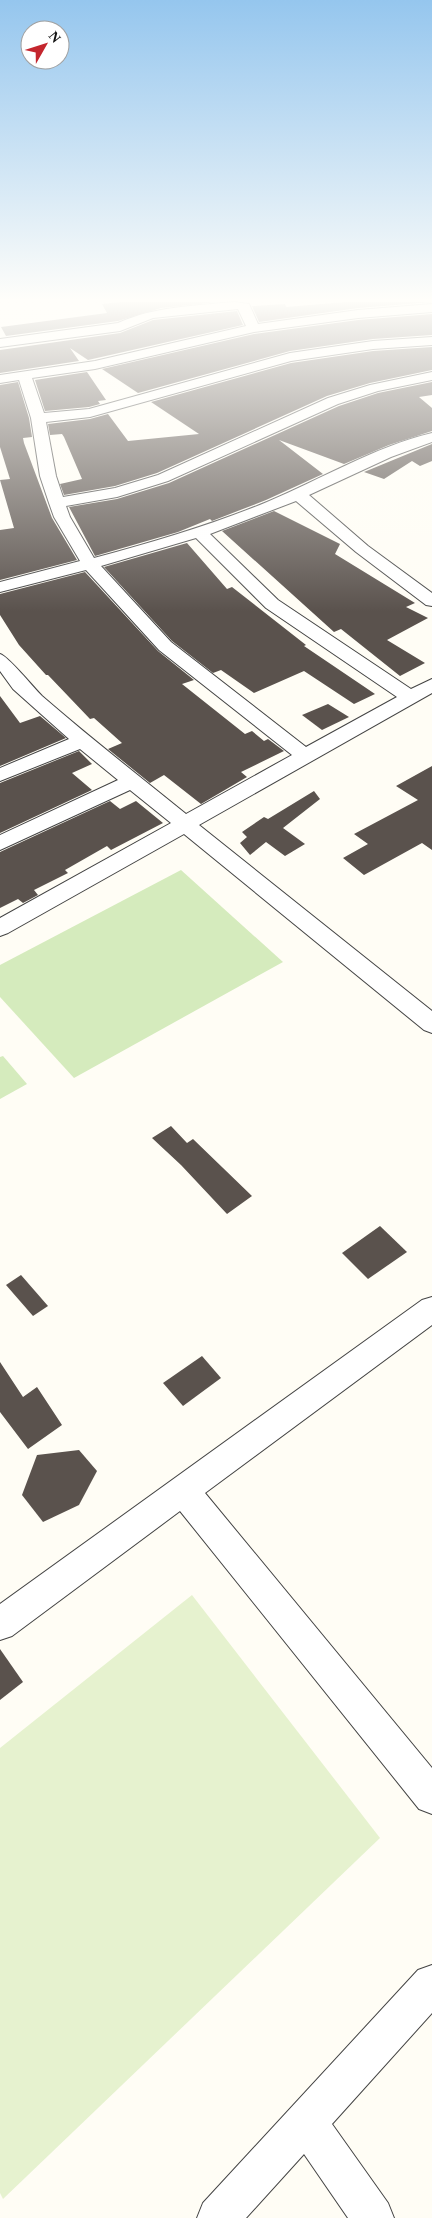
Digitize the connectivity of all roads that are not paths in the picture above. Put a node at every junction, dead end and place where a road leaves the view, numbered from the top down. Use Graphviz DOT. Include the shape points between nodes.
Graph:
graph roads {
  1 [pos="34,406"];
  2 [pos="117,406"];
  3 [pos="323,406"];
  4 [pos="38,418"];
  5 [pos="432,437"];
  6 [pos="298,494"];
  7 [pos="57,503"];
  8 [pos="198,532"];
  9 [pos="90,564"];
  10 [pos="0,587"];
  11 [pos="432,601"];
  12 [pos="0,659"];
  13 [pos="432,685"];
  14 [pos="10,687"];
  15 [pos="410,698"];
  16 [pos="82,741"];
  17 [pos="305,756"];
  18 [pos="0,775"];
  19 [pos="132,782"];
  20 [pos="184,824"];
  21 [pos="0,843"];
  22 [pos="0,928"];
  23 [pos="432,1024"];
  24 [pos="432,1309"];
  25 [pos="184,1492"];
  26 [pos="0,1624"];
  27 [pos="432,1796"];
  28 [pos="432,1984"];
  29 [pos="306,2122"];
  30 [pos="218,2218"];
  31 [pos="373,2218"];
  1 -- 4 [label="street"];
  2 -- 4 [label="street" via="90,413"];
  3 -- 7 [label="street" via="163,478 117,492"];
  4 -- 7 [label="street" via="48,476"];
  5 -- 6 [label="street"];
  6 -- 8 [label="street"];
  6 -- 11 [label="street" via="362,549"];
  7 -- 9 [label="street"];
  8 -- 9 [label="street"];
  8 -- 15 [label="street" via="272,604"];
  9 -- 10 [label="street"];
  9 -- 17 [label="street" via="165,646"];
  12 -- 14 [label="street"];
  13 -- 15 [label="street"];
  14 -- 16 [label="street"];
  15 -- 17 [label="street"];
  16 -- 18 [label="street"];
  16 -- 19 [label="street"];
  17 -- 20 [label="street"];
  19 -- 20 [label="street"];
  19 -- 21 [label="street"];
  20 -- 22 [label="street"];
  20 -- 23 [label="street"];
  24 -- 25 [label="street"];
  25 -- 26 [label="street"];
  25 -- 27 [label="street"];
  28 -- 29 [label="street"];
  29 -- 30 [label="street"];
  29 -- 31 [label="street"];
}
